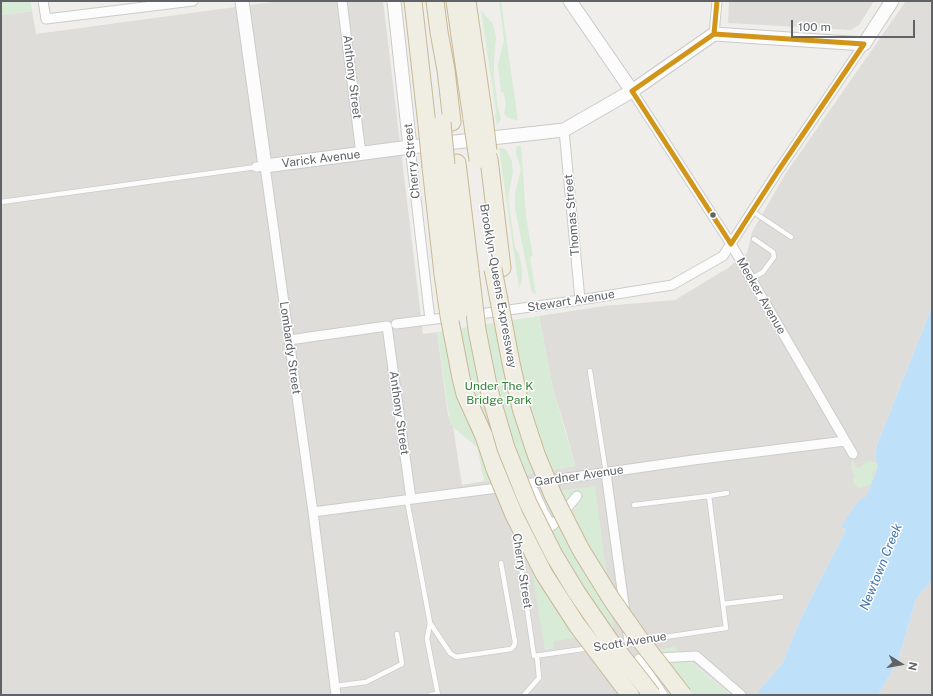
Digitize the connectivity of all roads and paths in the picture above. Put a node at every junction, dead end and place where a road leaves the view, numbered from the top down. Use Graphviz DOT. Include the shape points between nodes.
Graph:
graph roads {
  1 [pos="43,1"];
  2 [pos="193,1"];
  3 [pos="242,1"];
  4 [pos="342,1"];
  5 [pos="394,1"];
  6 [pos="413,1"];
  7 [pos="435,1"];
  8 [pos="455,1"];
  9 [pos="467,1"];
  10 [pos="570,1"];
  11 [pos="717,1"];
  12 [pos="892,1"];
  13 [pos="143,4"];
  14 [pos="714,34"];
  15 [pos="864,44"];
  16 [pos="632,91"];
  17 [pos="478,119"];
  18 [pos="440,123"];
  19 [pos="564,130"];
  20 [pos="410,147"];
  21 [pos="361,154"];
  22 [pos="261,167"];
  23 [pos="1,202"];
  24 [pos="752,211"];
  25 [pos="791,237"];
  26 [pos="754,239"];
  27 [pos="731,244"];
  28 [pos="456,273"];
  29 [pos="751,279"];
  30 [pos="580,300"];
  31 [pos="430,320"];
  32 [pos="392,325"];
  33 [pos="289,340"];
  34 [pos="590,371"];
  35 [pos="845,441"];
  36 [pos="853,454"];
  37 [pos="606,473"];
  38 [pos="509,486"];
  39 [pos="534,491"];
  40 [pos="727,493"];
  41 [pos="577,496"];
  42 [pos="709,496"];
  43 [pos="409,500"];
  44 [pos="634,505"];
  45 [pos="313,512"];
  46 [pos="514,524"];
  47 [pos="501,563"];
  48 [pos="781,597"];
  49 [pos="723,604"];
  50 [pos="430,623"];
  51 [pos="397,634"];
  52 [pos="624,643"];
  53 [pos="605,646"];
  54 [pos="597,647"];
  55 [pos="536,656"];
  56 [pos="336,691"];
  57 [pos="438,694"];
  58 [pos="430,695"];
  59 [pos="524,695"];
  60 [pos="630,695"];
  61 [pos="652,695"];
  62 [pos="663,695"];
  63 [pos="684,695"];
  64 [pos="741,695"];
  1 -- 13 [label="street" via="46,19"];
  2 -- 13 [label="street"];
  3 -- 22 [label="main road, Lombardy Street"];
  4 -- 21 [label="street, Anthony Street"];
  5 -- 20 [label="main road, Cherry Street"];
  6 -- 18 [label="highway"];
  7 -- 18 [label="highway"];
  8 -- 17 [label="highway, Brooklyn-Queens Expressway"];
  9 -- 17 [label="highway"];
  10 -- 16 [label="main road, Meeker Avenue"];
  11 -- 14 [label="street"];
  12 -- 15 [label="main road"];
  14 -- 15 [label="main road"];
  14 -- 16 [label="main road, Varick Avenue"];
  15 -- 24 [label="street, Stewart Avenue"];
  16 -- 19 [label="main road, Varick Avenue"];
  16 -- 27 [label="street, Meeker Avenue"];
  17 -- 63 [label="highway, Brooklyn-Queens Expressway, bridge" via="508,349 521,408 536,454 555,500 594,572 619,612"];
  18 -- 28 [label="highway, bridge"];
  19 -- 20 [label="main road, Varick Avenue"];
  19 -- 30 [label="street, Thomas Street"];
  20 -- 21 [label="main road, Varick Avenue"];
  20 -- 31 [label="street, Cherry Street"];
  21 -- 22 [label="main road, Varick Avenue"];
  22 -- 23 [label="lane, Varick Avenue"];
  22 -- 33 [label="street, Lombardy Street"];
  24 -- 25 [label="lane"];
  24 -- 27 [label="street, Stewart Avenue"];
  26 -- 29 [label="lane" via="773,252 774,257 763,272"];
  27 -- 29 [label="street, Meeker Avenue"];
  27 -- 30 [label="street, Stewart Avenue" via="723,256 672,285"];
  28 -- 60 [label="highway, bridge" via="452,332 464,389 507,499 544,574 577,625"];
  28 -- 61 [label="highway, bridge" via="477,330 489,390 506,448 525,495 554,555 577,593"];
  29 -- 35 [label="street, Meeker Avenue"];
  30 -- 31 [label="street, Stewart Avenue"];
  31 -- 32 [label="street, Stewart Avenue"];
  32 -- 33 [label="street, Stewart Avenue"];
  32 -- 43 [label="street, Anthony Street"];
  33 -- 45 [label="street, Lombardy Street"];
  34 -- 37 [label="lane"];
  35 -- 36 [label="street, Meeker Avenue"];
  35 -- 37 [label="street, Gardner Avenue"];
  37 -- 38 [label="street, Gardner Avenue"];
  37 -- 52 [label="street"];
  38 -- 43 [label="street, Gardner Avenue"];
  38 -- 46 [label="street, Cherry Street"];
  39 -- 41 [label="street" via="552,526"];
  40 -- 42 [label="lane"];
  42 -- 44 [label="lane"];
  42 -- 49 [label="lane"];
  43 -- 45 [label="street, Gardner Avenue"];
  43 -- 50 [label="lane"];
  45 -- 56 [label="street, Lombardy Street"];
  46 -- 55 [label="lane, Cherry Street"];
  47 -- 50 [label="lane" via="515,642 511,649 456,657 450,654"];
  48 -- 49 [label="lane"];
  49 -- 52 [label="lane, Scott Avenue" via="726,628"];
  50 -- 57 [label="lane" via="427,639"];
  51 -- 56 [label="lane" via="402,664 366,682"];
  52 -- 53 [label="lane, Scott Avenue"];
  54 -- 55 [label="lane, Scott Avenue"];
  55 -- 59 [label="lane, Cherry Street" via="539,678"];
  57 -- 58 [label="lane"];
  62 -- 64 [label="street" via="639,659 696,656"];
}
